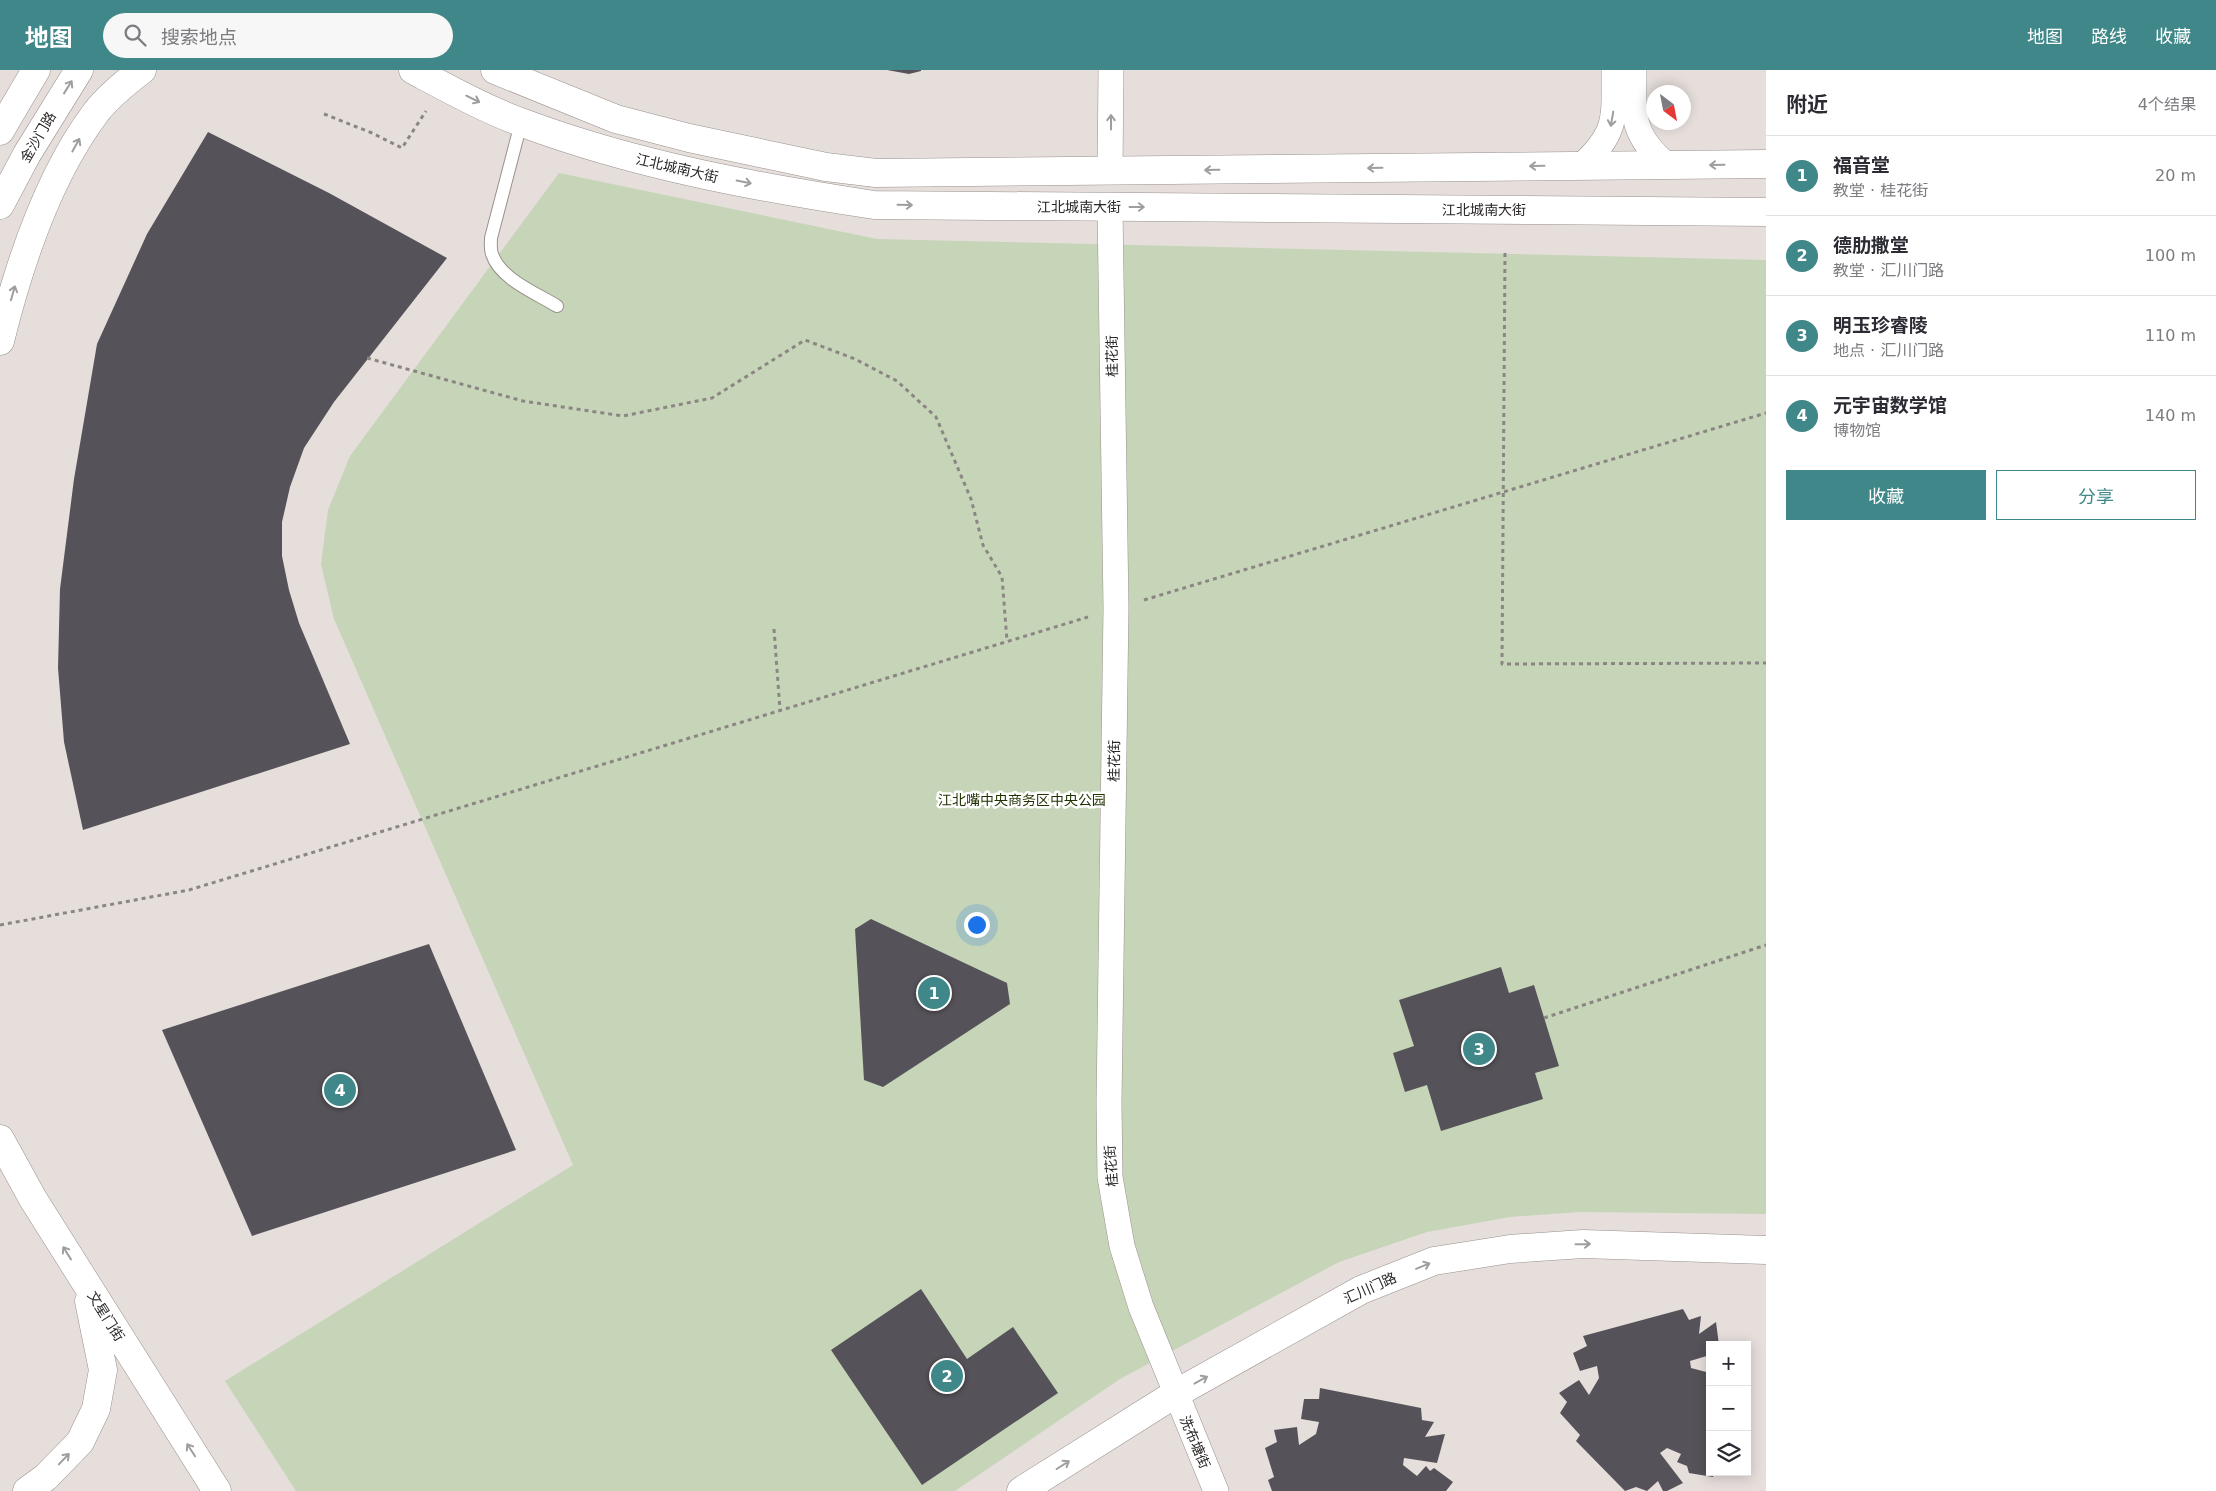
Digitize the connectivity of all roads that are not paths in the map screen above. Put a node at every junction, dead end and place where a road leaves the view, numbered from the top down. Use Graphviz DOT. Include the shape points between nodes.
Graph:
graph roads {
  1 [pos="36,70"];
  2 [pos="79,70"];
  3 [pos="142,70"];
  4 [pos="405,70"];
  5 [pos="495,70"];
  6 [pos="1111,70"];
  7 [pos="1614,70"];
  8 [pos="1634,70"];
  9 [pos="424,75"];
  10 [pos="526,78"];
  11 [pos="521,123"];
  12 [pos="0,131"];
  13 [pos="1766,164"];
  14 [pos="1667,165"];
  15 [pos="1580,166"];
  16 [pos="1110,171"];
  17 [pos="0,205"];
  18 [pos="1110,207"];
  19 [pos="1766,212"];
  20 [pos="557,306"];
  21 [pos="0,340"];
  22 [pos="0,1139"];
  23 [pos="1766,1250"];
  24 [pos="86,1285"];
  25 [pos="1175,1394"];
  26 [pos="28,1491"];
  27 [pos="217,1491"];
  28 [pos="1021,1491"];
  29 [pos="1216,1491"];
  1 -- 12 [label="main road"];
  17 -- 2 [label="main road, 金沙门路, one-way"];
  21 -- 3 [label="main road, one-way" via="20,266 60,174 98,110"];
  4 -- 9 [label="main road, 江北城南大街"];
  5 -- 10 [label="main road"];
  16 -- 6 [label="street, one-way"];
  7 -- 15 [label="street, one-way" via="1614,103 1608,135 1598,150"];
  8 -- 14 [label="street" via="1636,125 1647,146"];
  9 -- 11 [label="main road, 江北城南大街, one-way"];
  10 -- 16 [label="main road" via="616,119 826,167 876,173"];
  11 -- 18 [label="main road, 江北城南大街, one-way" via="680,170 874,205"];
  11 -- 20 [label="lane" via="491,238 491,253 508,276"];
  13 -- 14 [label="main road, one-way"];
  14 -- 15 [label="main road"];
  15 -- 16 [label="main road, one-way"];
  18 -- 19 [label="main road, 江北城南大街, one-way"];
  18 -- 25 [label="street, 桂花街" via="1116,608 1110,1177 1122,1246 1141,1307"];
  24 -- 22 [label="main road, 文星门街, one-way" via="33,1200"];
  25 -- 23 [label="main road, 汇川门路, one-way" via="1361,1290 1434,1261 1510,1249 1583,1244"];
  26 -- 24 [label="main road, one-way" via="80,1442 96,1409 103,1370"];
  27 -- 24 [label="main road, 文星门街, one-way"];
  28 -- 25 [label="main road, 汇川门路, one-way"];
  25 -- 29 [label="street, 洗布塘街"];
}
